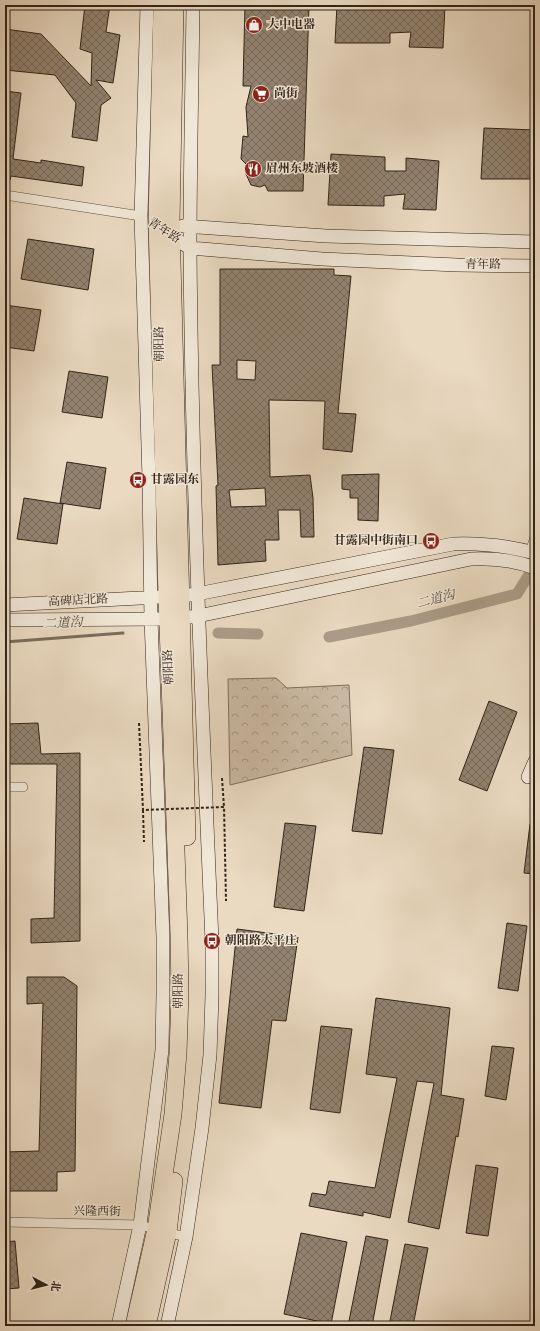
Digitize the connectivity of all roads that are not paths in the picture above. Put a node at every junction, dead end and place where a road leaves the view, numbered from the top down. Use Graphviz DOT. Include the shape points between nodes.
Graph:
graph roads {
  1 [pos="147,5"];
  2 [pos="162,5"];
  3 [pos="175,5"];
  4 [pos="193,5"];
  5 [pos="5,196"];
  6 [pos="141,216"];
  7 [pos="164,227"];
  8 [pos="190,227"];
  9 [pos="535,242"];
  10 [pos="190,248"];
  11 [pos="535,266"];
  12 [pos="535,537"];
  13 [pos="533,553"];
  14 [pos="532,567"];
  15 [pos="174,596"];
  16 [pos="5,605"];
  17 [pos="175,618"];
  18 [pos="5,620"];
  19 [pos="535,761"];
  20 [pos="528,777"];
  21 [pos="5,787"];
  22 [pos="23,787"];
  23 [pos="5,1222"];
  24 [pos="154,1228"];
  25 [pos="186,1237"];
  26 [pos="118,1326"];
  27 [pos="134,1326"];
  28 [pos="147,1326"];
  29 [pos="167,1326"];
  1 -- 6 [label="street, 朝阳路"];
  2 -- 7 [label="highway, 朝阳路"];
  3 -- 7 [label="highway, 朝阳路"];
  4 -- 8 [label="street, 朝阳路"];
  5 -- 6 [label="street"];
  6 -- 7 [label="street, 青年路"];
  6 -- 15 [label="street, 朝阳路"];
  7 -- 8 [label="street, 青年路"];
  7 -- 10 [label="street, 青年路"];
  7 -- 15 [label="highway, 朝阳路"];
  8 -- 9 [label="street, 青年路" via="326,236"];
  8 -- 10 [label="street, 朝阳路"];
  10 -- 11 [label="street, 青年路" via="322,259"];
  10 -- 15 [label="street, 朝阳路"];
  12 -- 13 [label="street"];
  13 -- 15 [label="street, 高碑店北路" via="508,547 453,544"];
  14 -- 17 [label="street, 高碑店北路" via="506,560 471,559"];
  15 -- 16 [label="street, 高碑店北路"];
  15 -- 17 [label="highway, 朝阳路"];
  15 -- 17 [label="street, 朝阳路"];
  17 -- 18 [label="street, 高碑店北路"];
  17 -- 24 [label="street, 朝阳路"];
  17 -- 24 [label="highway, 朝阳路" via="190,936 189,1052 183,1116"];
  17 -- 25 [label="street, 朝阳路" via="212,941 210,1055"];
  19 -- 20 [label="street"];
  21 -- 22 [label="street"];
  23 -- 24 [label="street, 兴隆西街"];
  24 -- 25 [label="street, 兴隆西街"];
  24 -- 26 [label="street, 朝阳路"];
  24 -- 27 [label="highway, 朝阳路"];
  24 -- 28 [label="highway, 朝阳路"];
  25 -- 29 [label="street, 朝阳路"];
}
